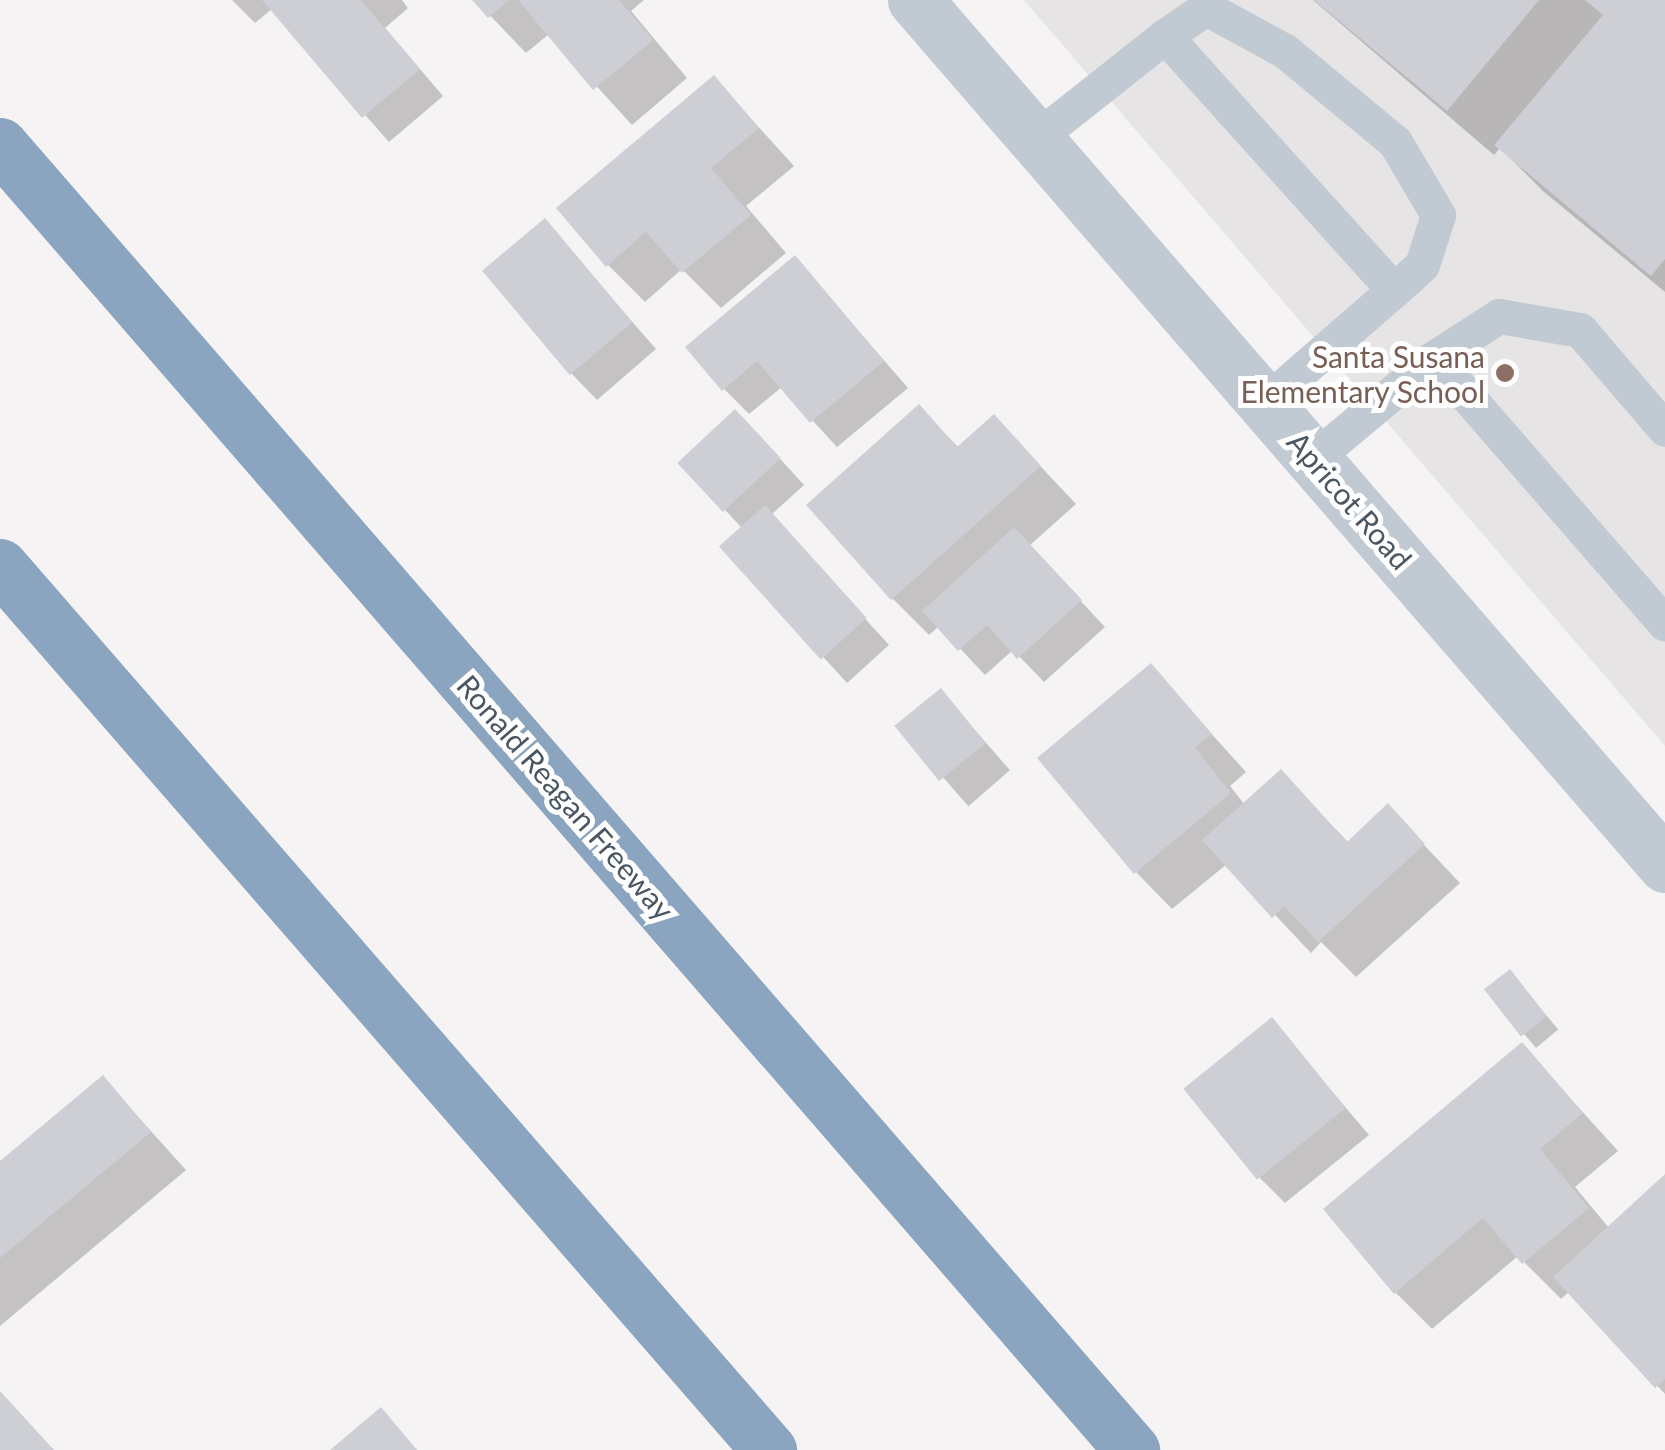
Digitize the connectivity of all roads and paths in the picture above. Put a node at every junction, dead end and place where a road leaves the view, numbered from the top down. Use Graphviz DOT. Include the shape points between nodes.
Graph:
graph roads {
  1 [pos="915,0"];
  2 [pos="1165,36"];
  3 [pos="1036,138"];
  4 [pos="0,145"];
  5 [pos="1394,290"];
  6 [pos="1434,358"];
  7 [pos="1265,402"];
  8 [pos="1665,429"];
  9 [pos="1314,458"];
  10 [pos="0,566"];
  11 [pos="1665,624"];
  12 [pos="1659,846"];
  13 [pos="769,1450"];
  14 [pos="1132,1450"];
  1 -- 3 [label="street, Apricot Road"];
  2 -- 3 [label="lane"];
  2 -- 5 [label="lane"];
  2 -- 5 [label="lane" via="1206,8 1284,51 1395,142 1438,215 1422,265"];
  3 -- 7 [label="street, Apricot Road"];
  4 -- 14 [label="highway, Ronald Reagan Freeway"];
  5 -- 7 [label="lane"];
  6 -- 8 [label="lane" via="1499,316 1580,330"];
  6 -- 9 [label="lane"];
  6 -- 11 [label="lane"];
  7 -- 9 [label="street, Apricot Road"];
  9 -- 12 [label="street, Apricot Road"];
  10 -- 13 [label="highway"];
}
